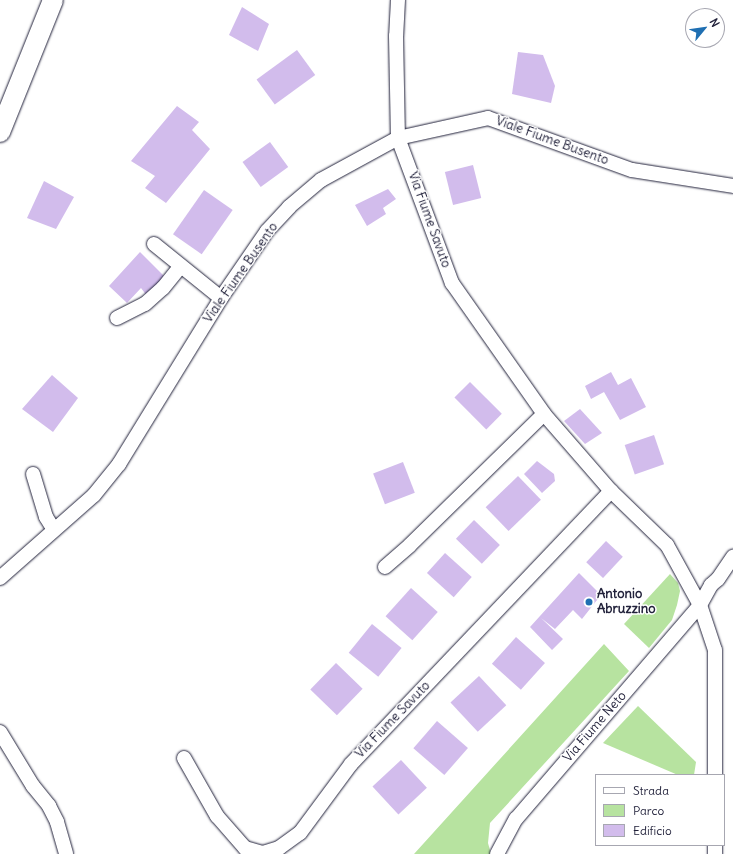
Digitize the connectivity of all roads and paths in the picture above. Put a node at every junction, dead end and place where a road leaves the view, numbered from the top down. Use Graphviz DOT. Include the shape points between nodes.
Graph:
graph roads {
  1 [pos="53,0"];
  2 [pos="398,0"];
  3 [pos="0,132"];
  4 [pos="398,138"];
  5 [pos="733,186"];
  6 [pos="154,244"];
  7 [pos="181,266"];
  8 [pos="221,298"];
  9 [pos="117,318"];
  10 [pos="544,414"];
  11 [pos="33,474"];
  12 [pos="611,491"];
  13 [pos="54,530"];
  14 [pos="733,557"];
  15 [pos="385,567"];
  16 [pos="0,578"];
  17 [pos="700,606"];
  18 [pos="0,732"];
  19 [pos="184,758"];
  20 [pos="715,774"];
  21 [pos="66,854"];
  22 [pos="497,854"];
  1 -- 3 [label="main road"];
  2 -- 4 [label="street, Via Fiume Savuto"];
  4 -- 5 [label="street, Viale Fiume Busento" via="488,118 632,170"];
  4 -- 8 [label="street, Viale Fiume Busento" via="320,180 289,207 267,231"];
  4 -- 10 [label="street, Via Fiume Savuto" via="452,283"];
  6 -- 7 [label="street"];
  7 -- 8 [label="street"];
  7 -- 9 [label="street" via="163,288 145,304"];
  8 -- 13 [label="street, Viale Fiume Busento" via="119,464 94,495"];
  10 -- 12 [label="street, Via Fiume Savuto"];
  10 -- 15 [label="street"];
  11 -- 13 [label="street" via="46,517"];
  12 -- 17 [label="street, Via Fiume Savuto" via="667,545"];
  12 -- 19 [label="street, Via Fiume Savuto" via="351,764 300,833 279,848 263,853 245,848 217,816"];
  13 -- 16 [label="street, Viale Fiume Busento"];
  14 -- 17 [label="street, Via Fiume Neto" via="718,579 710,585"];
  17 -- 20 [label="street, Via Fiume Savuto" via="715,650"];
  17 -- 22 [label="street, Via Fiume Neto" via="516,819"];
  18 -- 21 [label="street" via="58,822"];
}
